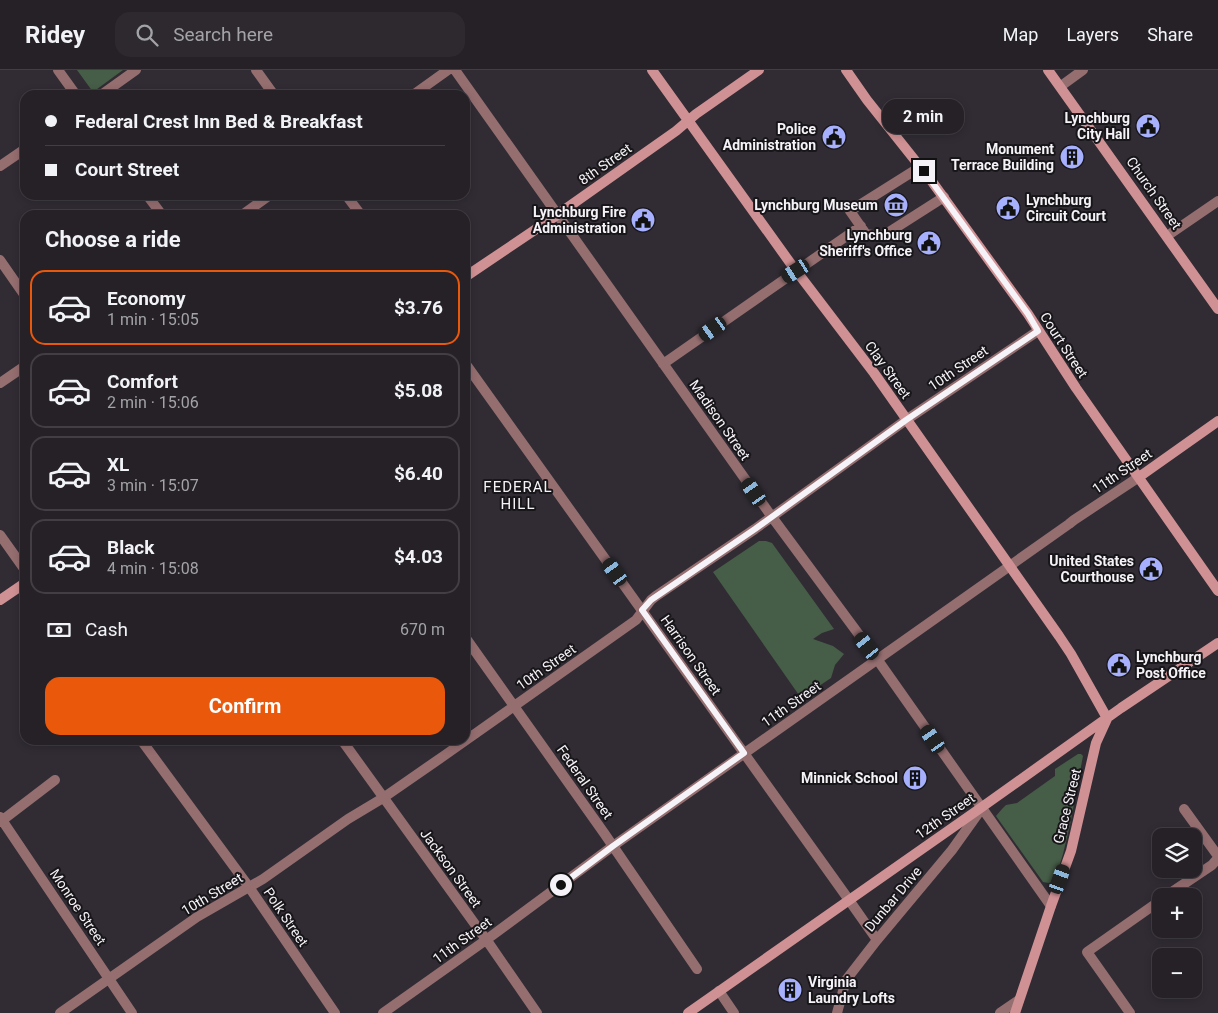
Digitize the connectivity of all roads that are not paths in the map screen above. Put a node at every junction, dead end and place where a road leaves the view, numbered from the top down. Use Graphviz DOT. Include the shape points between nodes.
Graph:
graph roads {
  1 [pos="58,70"];
  2 [pos="136,70"];
  3 [pos="256,70"];
  4 [pos="448,70"];
  5 [pos="455,70"];
  6 [pos="652,70"];
  7 [pos="759,70"];
  8 [pos="846,70"];
  9 [pos="1048,70"];
  10 [pos="1084,70"];
  11 [pos="1061,86"];
  12 [pos="72,90"];
  13 [pos="108,90"];
  14 [pos="270,90"];
  15 [pos="420,90"];
  16 [pos="469,90"];
  17 [pos="470,91"];
  18 [pos="688,121"];
  19 [pos="20,152"];
  20 [pos="0,166"];
  21 [pos="920,167"];
  22 [pos="944,196"];
  23 [pos="263,200"];
  24 [pos="1218,201"];
  25 [pos="249,210"];
  26 [pos="557,215"];
  27 [pos="860,226"];
  28 [pos="1167,236"];
  29 [pos="0,260"];
  30 [pos="796,271"];
  31 [pos="470,274"];
  32 [pos="20,289"];
  33 [pos="1218,309"];
  34 [pos="1038,331"];
  35 [pos="663,364"];
  36 [pos="20,369"];
  37 [pos="470,369"];
  38 [pos="0,383"];
  39 [pos="906,420"];
  40 [pos="1218,421"];
  41 [pos="1139,476"];
  42 [pos="772,517"];
  43 [pos="0,535"];
  44 [pos="20,563"];
  45 [pos="1009,566"];
  46 [pos="20,586"];
  47 [pos="1218,591"];
  48 [pos="0,600"];
  49 [pos="642,610"];
  50 [pos="1218,643"];
  51 [pos="470,644"];
  52 [pos="877,660"];
  53 [pos="515,706"];
  54 [pos="1107,718"];
  55 [pos="470,739"];
  56 [pos="145,745"];
  57 [pos="346,745"];
  58 [pos="461,745"];
  59 [pos="744,753"];
  60 [pos="56,780"];
  61 [pos="383,798"];
  62 [pos="982,808"];
  63 [pos="1184,810"];
  64 [pos="1,820"];
  65 [pos="613,846"];
  66 [pos="1218,857"];
  67 [pos="249,887"];
  68 [pos="1178,888"];
  69 [pos="849,900"];
  70 [pos="1051,906"];
  71 [pos="1152,906"];
  72 [pos="486,940"];
  73 [pos="877,940"];
  74 [pos="697,969"];
  75 [pos="109,978"];
  76 [pos="719,991"];
  77 [pos="1019,1000"];
  78 [pos="60,1013"];
  79 [pos="132,1013"];
  80 [pos="335,1013"];
  81 [pos="383,1013"];
  82 [pos="537,1013"];
  83 [pos="688,1013"];
  84 [pos="734,1013"];
  85 [pos="836,1013"];
  86 [pos="1000,1013"];
  87 [pos="1015,1013"];
  88 [pos="1130,1013"];
  1 -- 12 [label="street"];
  2 -- 13 [label="street"];
  3 -- 14 [label="street"];
  4 -- 15 [label="street"];
  5 -- 16 [label="street, Madison Street"];
  6 -- 18 [label="street, Clay Street"];
  7 -- 18 [label="street, 8th Street"];
  8 -- 21 [label="street, Court Street"];
  9 -- 11 [label="street, Church Street"];
  10 -- 11 [label="street"];
  11 -- 28 [label="street, Church Street"];
  17 -- 26 [label="street, Madison Street"];
  18 -- 26 [label="street, 8th Street"];
  18 -- 30 [label="street, Clay Street"];
  19 -- 20 [label="street"];
  21 -- 22 [label="street, Court Street"];
  21 -- 27 [label="street" via="850,211"];
  22 -- 27 [label="street" via="886,234 866,234"];
  22 -- 34 [label="street, Court Street"];
  23 -- 25 [label="street"];
  24 -- 28 [label="street"];
  26 -- 31 [label="street, 8th Street"];
  26 -- 35 [label="street, Madison Street"];
  27 -- 30 [label="street"];
  28 -- 33 [label="street, Church Street"];
  29 -- 32 [label="street"];
  30 -- 35 [label="street"];
  30 -- 39 [label="street, Clay Street"];
  34 -- 39 [label="street, 10th Street"];
  34 -- 41 [label="street, Court Street"];
  35 -- 42 [label="street, Madison Street"];
  36 -- 38 [label="street"];
  37 -- 49 [label="street, Harrison Street"];
  39 -- 42 [label="street, 10th Street"];
  39 -- 45 [label="street, Clay Street"];
  40 -- 41 [label="street, 11th Street"];
  41 -- 45 [label="street, 11th Street"];
  41 -- 47 [label="street, Court Street"];
  42 -- 49 [label="street, 10th Street" via="656,596"];
  42 -- 52 [label="street, Madison Street"];
  43 -- 44 [label="street"];
  45 -- 52 [label="street, 11th Street"];
  45 -- 54 [label="street, Clay Street" via="1071,654"];
  46 -- 48 [label="street"];
  49 -- 53 [label="street, 10th Street" via="636,620"];
  49 -- 59 [label="street, Harrison Street"];
  50 -- 54 [label="street, 12th Street"];
  51 -- 53 [label="street, Federal Street"];
  52 -- 59 [label="street, 11th Street"];
  52 -- 62 [label="street, Madison Street"];
  53 -- 55 [label="street, 10th Street"];
  53 -- 65 [label="street, Federal Street"];
  54 -- 62 [label="street, 12th Street"];
  54 -- 70 [label="street, Grace Street" via="1096,743 1071,851"];
  56 -- 67 [label="street, Polk Street"];
  57 -- 61 [label="street, Jackson Street"];
  58 -- 61 [label="street, 10th Street"];
  59 -- 65 [label="street, 11th Street"];
  59 -- 69 [label="street, Harrison Street"];
  60 -- 64 [label="street"];
  61 -- 67 [label="street, 10th Street"];
  61 -- 72 [label="street, Jackson Street"];
  62 -- 69 [label="street, 12th Street"];
  62 -- 70 [label="street, Madison Street"];
  62 -- 73 [label="street, Dunbar Drive" via="952,850"];
  63 -- 66 [label="street"];
  64 -- 75 [label="street, Monroe Street"];
  65 -- 72 [label="street, 11th Street"];
  65 -- 74 [label="street, Federal Street"];
  66 -- 68 [label="street" via="1212,865"];
  67 -- 75 [label="street, 10th Street"];
  67 -- 80 [label="street, Polk Street"];
  69 -- 73 [label="street, Harrison Street"];
  69 -- 76 [label="street, 12th Street"];
  70 -- 77 [label="street, Grace Street"];
  71 -- 88 [label="street" via="1087,952"];
  72 -- 81 [label="street, 11th Street"];
  72 -- 82 [label="street, Jackson Street"];
  73 -- 85 [label="street, Dunbar Drive" via="846,980"];
  75 -- 78 [label="street, 10th Street"];
  75 -- 79 [label="street, Monroe Street"];
  76 -- 83 [label="street, 12th Street"];
  76 -- 84 [label="street"];
  77 -- 86 [label="street"];
  77 -- 87 [label="street, Grace Street"];
}
